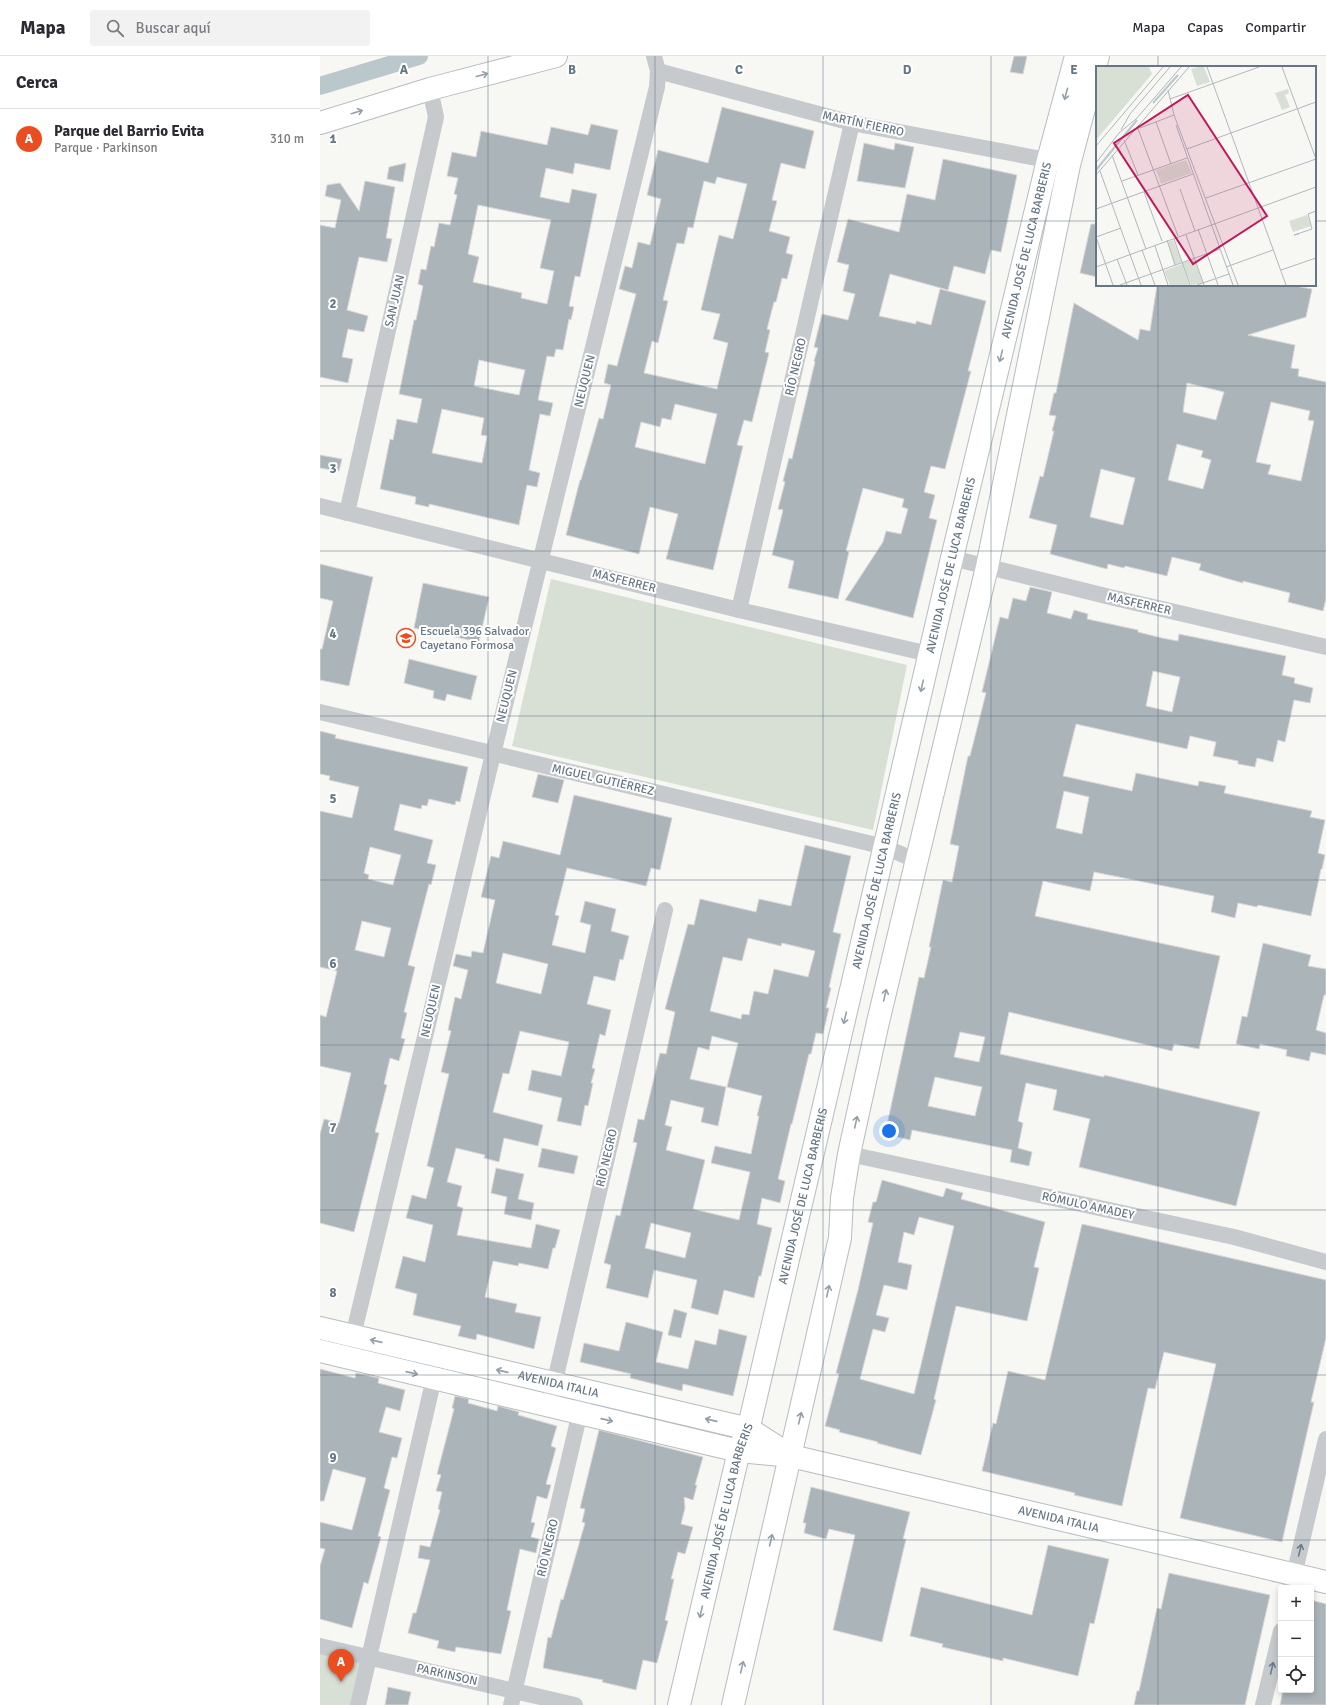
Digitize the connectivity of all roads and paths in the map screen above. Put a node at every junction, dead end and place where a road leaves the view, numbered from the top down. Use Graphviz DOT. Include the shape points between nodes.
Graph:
graph roads {
  1 [pos="556,56"];
  2 [pos="654,56"];
  3 [pos="1076,56"];
  4 [pos="1098,56"];
  5 [pos="658,71"];
  6 [pos="430,89"];
  7 [pos="320,123"];
  8 [pos="852,123"];
  9 [pos="1048,160"];
  10 [pos="1070,164"];
  11 [pos="320,506"];
  12 [pos="347,513"];
  13 [pos="952,558"];
  14 [pos="541,560"];
  15 [pos="987,567"];
  16 [pos="739,610"];
  17 [pos="1326,647"];
  18 [pos="929,654"];
  19 [pos="320,712"];
  20 [pos="493,754"];
  21 [pos="885,847"];
  22 [pos="916,861"];
  23 [pos="666,910"];
  24 [pos="849,1154"];
  25 [pos="1326,1262"];
  26 [pos="320,1328"];
  27 [pos="353,1336"];
  28 [pos="320,1351"];
  29 [pos="434,1378"];
  30 [pos="554,1384"];
  31 [pos="585,1391"];
  32 [pos="549,1406"];
  33 [pos="580,1413"];
  34 [pos="748,1429"];
  35 [pos="1326,1439"];
  36 [pos="739,1451"];
  37 [pos="791,1456"];
  38 [pos="1292,1582"];
  39 [pos="1326,1582"];
  40 [pos="1278,1643"];
  41 [pos="320,1646"];
  42 [pos="369,1657"];
  43 [pos="513,1698"];
  44 [pos="358,1705"];
  45 [pos="575,1705"];
  46 [pos="679,1705"];
  47 [pos="733,1705"];
  48 [pos="1264,1705"];
  6 -- 1 [label="main road, one-way"];
  2 -- 5 [label="street, NEUQUEN"];
  3 -- 9 [label="main road, AVENIDA JOSÉ DE LUCA BARBERIS, one-way"];
  4 -- 10 [label="main road, AVENIDA JOSÉ DE LUCA BARBERIS"];
  5 -- 8 [label="street, MARTÍN FIERRO"];
  5 -- 14 [label="street, NEUQUEN" via="657,87"];
  7 -- 6 [label="main road, one-way"];
  6 -- 12 [label="street, SAN JUAN" via="436,117"];
  8 -- 9 [label="street, MARTÍN FIERRO"];
  8 -- 16 [label="street, RÍO NEGRO"];
  9 -- 10 [label="street, MARTÍN FIERRO"];
  9 -- 13 [label="main road, AVENIDA JOSÉ DE LUCA BARBERIS, one-way"];
  10 -- 15 [label="main road, AVENIDA JOSÉ DE LUCA BARBERIS"];
  11 -- 12 [label="street, MASFERRER"];
  12 -- 14 [label="street, MASFERRER"];
  13 -- 15 [label="street, MASFERRER"];
  13 -- 18 [label="main road, AVENIDA JOSÉ DE LUCA BARBERIS"];
  14 -- 16 [label="street, MASFERRER"];
  14 -- 20 [label="street, NEUQUEN"];
  15 -- 17 [label="street, MASFERRER"];
  15 -- 22 [label="main road, AVENIDA JOSÉ DE LUCA BARBERIS"];
  16 -- 18 [label="street, MASFERRER"];
  18 -- 21 [label="main road, AVENIDA JOSÉ DE LUCA BARBERIS, one-way"];
  19 -- 20 [label="street, MIGUEL GUTIÉRREZ"];
  20 -- 21 [label="street, MIGUEL GUTIÉRREZ"];
  20 -- 27 [label="street, NEUQUEN"];
  21 -- 22 [label="street, MIGUEL GUTIÉRREZ"];
  21 -- 34 [label="main road, AVENIDA JOSÉ DE LUCA BARBERIS, one-way"];
  24 -- 22 [label="main road, AVENIDA JOSÉ DE LUCA BARBERIS, one-way"];
  23 -- 30 [label="street, RÍO NEGRO"];
  24 -- 25 [label="street, RÓMULO AMADEY" via="1226,1236"];
  37 -- 24 [label="main road, AVENIDA JOSÉ DE LUCA BARBERIS, one-way" via="840,1238 842,1198"];
  26 -- 27 [label="main road, AVENIDA ITALIA"];
  30 -- 27 [label="main road, AVENIDA ITALIA, one-way"];
  28 -- 29 [label="main road, AVENIDA ITALIA, one-way"];
  29 -- 32 [label="main road, AVENIDA ITALIA"];
  29 -- 42 [label="street"];
  30 -- 31 [label="main road, AVENIDA ITALIA"];
  30 -- 32 [label="street, RÍO NEGRO"];
  31 -- 33 [label="street, RÍO NEGRO"];
  34 -- 31 [label="main road, AVENIDA ITALIA, one-way"];
  32 -- 33 [label="main road, AVENIDA ITALIA"];
  33 -- 36 [label="main road, AVENIDA ITALIA, one-way"];
  33 -- 43 [label="street, RÍO NEGRO"];
  34 -- 36 [label="main road, AVENIDA JOSÉ DE LUCA BARBERIS"];
  34 -- 37 [label="main road, AVENIDA ITALIA"];
  38 -- 35 [label="street, one-way"];
  36 -- 37 [label="main road, AVENIDA ITALIA"];
  36 -- 46 [label="main road, AVENIDA JOSÉ DE LUCA BARBERIS, one-way"];
  37 -- 38 [label="main road, AVENIDA ITALIA"];
  47 -- 37 [label="main road, AVENIDA JOSÉ DE LUCA BARBERIS, one-way"];
  38 -- 39 [label="main road, AVENIDA ITALIA"];
  48 -- 40 [label="street, one-way"];
  41 -- 42 [label="street, PARKINSON"];
  42 -- 43 [label="street, PARKINSON"];
  42 -- 44 [label="street"];
  43 -- 45 [label="street, PARKINSON"];
}
